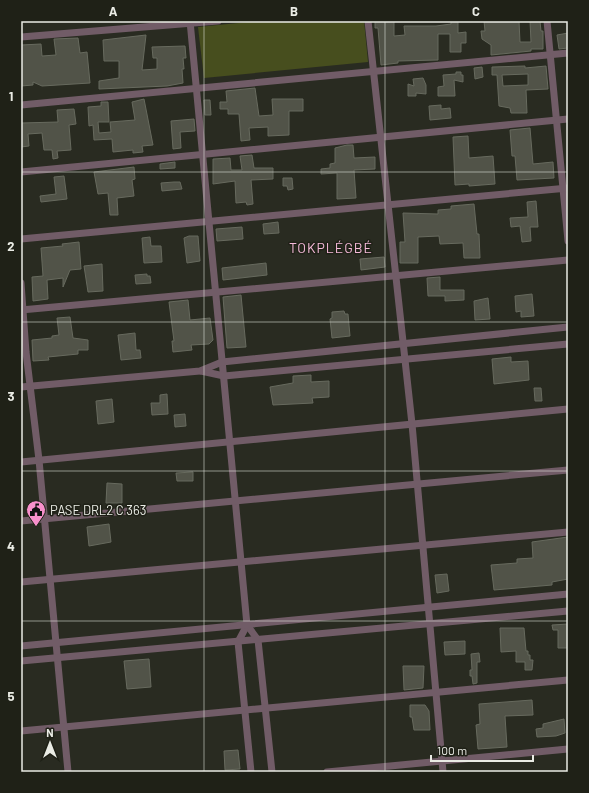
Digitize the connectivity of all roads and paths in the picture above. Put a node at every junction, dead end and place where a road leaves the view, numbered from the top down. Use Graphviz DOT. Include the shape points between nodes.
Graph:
graph roads {
  1 [pos="218,21"];
  2 [pos="368,21"];
  3 [pos="547,21"];
  4 [pos="190,22"];
  5 [pos="21,37"];
  6 [pos="568,53"];
  7 [pos="550,55"];
  8 [pos="374,72"];
  9 [pos="196,89"];
  10 [pos="21,105"];
  11 [pos="568,119"];
  12 [pos="556,120"];
  13 [pos="381,138"];
  14 [pos="202,155"];
  15 [pos="21,172"];
  16 [pos="566,188"];
  17 [pos="388,205"];
  18 [pos="209,222"];
  19 [pos="21,239"];
  20 [pos="568,241"];
  21 [pos="568,260"];
  22 [pos="395,276"];
  23 [pos="21,283"];
  24 [pos="216,292"];
  25 [pos="23,310"];
  26 [pos="568,327"];
  27 [pos="403,344"];
  28 [pos="568,344"];
  29 [pos="405,359"];
  30 [pos="222,362"];
  31 [pos="200,371"];
  32 [pos="224,376"];
  33 [pos="30,386"];
  34 [pos="21,387"];
  35 [pos="568,409"];
  36 [pos="412,424"];
  37 [pos="230,442"];
  38 [pos="39,460"];
  39 [pos="21,462"];
  40 [pos="568,470"];
  41 [pos="417,484"];
  42 [pos="235,502"];
  43 [pos="45,519"];
  44 [pos="21,522"];
  45 [pos="568,532"];
  46 [pos="422,545"];
  47 [pos="241,562"];
  48 [pos="49,580"];
  49 [pos="21,582"];
  50 [pos="568,594"];
  51 [pos="429,607"];
  52 [pos="568,611"];
  53 [pos="430,624"];
  54 [pos="247,625"];
  55 [pos="258,640"];
  56 [pos="238,642"];
  57 [pos="56,643"];
  58 [pos="21,646"];
  59 [pos="57,657"];
  60 [pos="21,661"];
  61 [pos="568,680"];
  62 [pos="436,693"];
  63 [pos="266,709"];
  64 [pos="245,711"];
  65 [pos="64,727"];
  66 [pos="21,731"];
  67 [pos="568,749"];
  68 [pos="442,761"];
  69 [pos="68,772"];
  70 [pos="251,772"];
  71 [pos="272,772"];
  72 [pos="327,772"];
  73 [pos="443,772"];
  1 -- 4 [label="street"];
  2 -- 8 [label="street"];
  3 -- 7 [label="street"];
  4 -- 5 [label="street"];
  4 -- 9 [label="street"];
  6 -- 7 [label="street"];
  7 -- 8 [label="street"];
  7 -- 12 [label="street"];
  8 -- 9 [label="street"];
  8 -- 13 [label="street"];
  9 -- 10 [label="street"];
  9 -- 14 [label="street"];
  11 -- 12 [label="street"];
  12 -- 13 [label="street"];
  12 -- 16 [label="street"];
  13 -- 14 [label="street"];
  13 -- 17 [label="street"];
  14 -- 15 [label="street"];
  14 -- 18 [label="street"];
  16 -- 17 [label="street"];
  16 -- 20 [label="street"];
  17 -- 18 [label="street"];
  17 -- 22 [label="street"];
  18 -- 19 [label="street"];
  18 -- 24 [label="street"];
  21 -- 22 [label="street"];
  22 -- 24 [label="street"];
  22 -- 27 [label="street"];
  23 -- 25 [label="street"];
  24 -- 25 [label="street"];
  24 -- 30 [label="street"];
  25 -- 33 [label="street"];
  26 -- 27 [label="street"];
  27 -- 29 [label="street"];
  27 -- 30 [label="street"];
  28 -- 29 [label="street"];
  29 -- 32 [label="street"];
  29 -- 36 [label="street"];
  30 -- 31 [label="street"];
  30 -- 32 [label="street"];
  31 -- 32 [label="street"];
  31 -- 33 [label="street"];
  32 -- 37 [label="street"];
  33 -- 34 [label="street"];
  33 -- 38 [label="street"];
  35 -- 36 [label="street"];
  36 -- 37 [label="street"];
  36 -- 41 [label="street"];
  37 -- 38 [label="street"];
  37 -- 42 [label="street"];
  38 -- 39 [label="street"];
  38 -- 43 [label="street"];
  40 -- 41 [label="street"];
  41 -- 42 [label="street"];
  41 -- 46 [label="street"];
  42 -- 43 [label="street"];
  42 -- 47 [label="street"];
  43 -- 44 [label="street"];
  43 -- 48 [label="street"];
  45 -- 46 [label="street"];
  46 -- 47 [label="street"];
  46 -- 51 [label="street"];
  47 -- 48 [label="street"];
  47 -- 54 [label="street"];
  48 -- 49 [label="street"];
  48 -- 57 [label="street"];
  50 -- 51 [label="street"];
  51 -- 53 [label="street"];
  51 -- 54 [label="street"];
  52 -- 53 [label="street"];
  53 -- 55 [label="street"];
  53 -- 62 [label="street"];
  54 -- 55 [label="street"];
  54 -- 56 [label="street"];
  54 -- 57 [label="street"];
  55 -- 56 [label="street"];
  55 -- 63 [label="street"];
  56 -- 59 [label="street"];
  56 -- 64 [label="street"];
  57 -- 58 [label="street"];
  57 -- 59 [label="street"];
  59 -- 60 [label="street"];
  59 -- 65 [label="street"];
  61 -- 62 [label="street"];
  62 -- 63 [label="street"];
  62 -- 68 [label="street"];
  63 -- 64 [label="street"];
  63 -- 71 [label="street"];
  64 -- 65 [label="street"];
  64 -- 70 [label="street"];
  65 -- 66 [label="street"];
  65 -- 69 [label="street"];
  67 -- 68 [label="street"];
  68 -- 72 [label="street"];
  68 -- 73 [label="street"];
}
